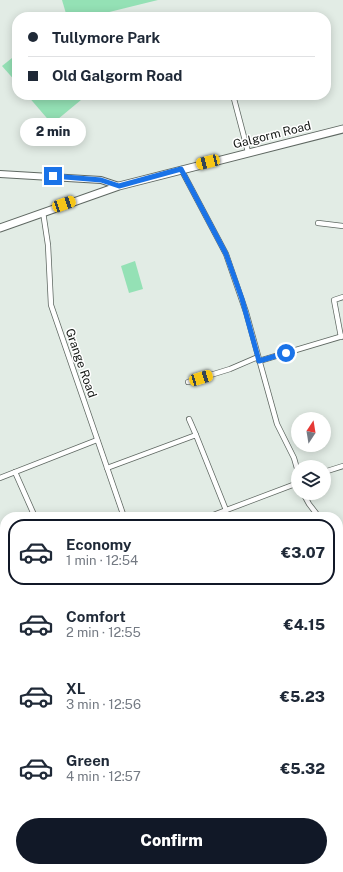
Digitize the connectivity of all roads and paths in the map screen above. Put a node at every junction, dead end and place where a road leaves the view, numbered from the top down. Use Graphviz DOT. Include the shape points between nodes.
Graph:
graph roads {
  1 [pos="234,100"];
  2 [pos="343,129"];
  3 [pos="248,152"];
  4 [pos="181,169"];
  5 [pos="0,174"];
  6 [pos="119,186"];
  7 [pos="43,211"];
  8 [pos="318,223"];
  9 [pos="343,226"];
  10 [pos="0,228"];
  11 [pos="343,297"];
  12 [pos="342,337"];
  13 [pos="259,359"];
  14 [pos="188,382"];
  15 [pos="189,419"];
  16 [pos="196,435"];
  17 [pos="97,440"];
  18 [pos="295,460"];
  19 [pos="343,466"];
  20 [pos="107,468"];
  21 [pos="331,470"];
  22 [pos="14,472"];
  23 [pos="0,478"];
  24 [pos="291,486"];
  25 [pos="307,500"];
  26 [pos="226,510"];
  27 [pos="32,512"];
  28 [pos="122,512"];
  29 [pos="221,512"];
  30 [pos="315,512"];
  1 -- 3 [label="street"];
  2 -- 3 [label="main road, Galgorm Road"];
  3 -- 4 [label="main road, Galgorm Road"];
  4 -- 6 [label="main road, Galgorm Road"];
  4 -- 13 [label="street" via="226,254"];
  5 -- 6 [label="street" via="101,180"];
  6 -- 7 [label="main road, Galgorm Road"];
  7 -- 10 [label="main road, Galgorm Road"];
  7 -- 17 [label="street, Grange Road" via="48,245 50,305"];
  8 -- 9 [label="street"];
  11 -- 12 [label="street" via="334,300"];
  12 -- 13 [label="street"];
  13 -- 14 [label="street"];
  13 -- 18 [label="street" via="277,424"];
  15 -- 16 [label="street"];
  16 -- 20 [label="street"];
  16 -- 26 [label="street"];
  17 -- 20 [label="street, Grange Road"];
  17 -- 22 [label="street"];
  19 -- 21 [label="street"];
  20 -- 28 [label="street, Grange Road"];
  22 -- 23 [label="street"];
  22 -- 27 [label="street"];
  24 -- 26 [label="street"];
  25 -- 30 [label="street"];
  26 -- 29 [label="street"];
}
